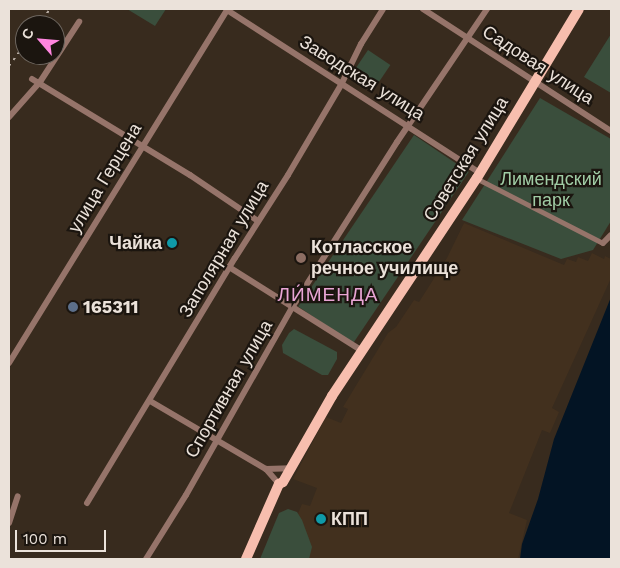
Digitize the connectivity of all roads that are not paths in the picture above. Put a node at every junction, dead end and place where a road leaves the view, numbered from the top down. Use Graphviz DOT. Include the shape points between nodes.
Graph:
graph roads {
  1 [pos="228,9"];
  2 [pos="383,9"];
  3 [pos="423,9"];
  4 [pos="487,9"];
  5 [pos="579,9"];
  6 [pos="79,22"];
  7 [pos="467,36"];
  8 [pos="32,78"];
  9 [pos="533,81"];
  10 [pos="40,82"];
  11 [pos="341,85"];
  12 [pos="9,118"];
  13 [pos="408,126"];
  14 [pos="611,131"];
  15 [pos="142,146"];
  16 [pos="478,175"];
  17 [pos="258,221"];
  18 [pos="611,235"];
  19 [pos="603,243"];
  20 [pos="229,267"];
  21 [pos="293,306"];
  22 [pos="361,350"];
  23 [pos="9,363"];
  24 [pos="150,400"];
  25 [pos="217,441"];
  26 [pos="290,468"];
  27 [pos="266,469"];
  28 [pos="279,484"];
  29 [pos="18,496"];
  30 [pos="87,503"];
  31 [pos="9,523"];
  32 [pos="146,559"];
  33 [pos="246,559"];
  1 -- 11 [label="street, Заводская улица"];
  1 -- 15 [label="street, улица Герцена"];
  2 -- 11 [label="street, Заполярная улица"];
  3 -- 7 [label="street, Садовая улица"];
  4 -- 7 [label="street, Спортивная улица"];
  5 -- 9 [label="main road, Советская улица"];
  6 -- 10 [label="street"];
  7 -- 9 [label="street, Садовая улица"];
  7 -- 13 [label="street, Спортивная улица"];
  8 -- 10 [label="street"];
  9 -- 14 [label="street, Садовая улица"];
  9 -- 16 [label="main road, Советская улица"];
  10 -- 12 [label="street"];
  10 -- 15 [label="street"];
  11 -- 13 [label="street, Заводская улица"];
  11 -- 17 [label="street, Заполярная улица"];
  13 -- 16 [label="street, Заводская улица"];
  13 -- 21 [label="street, Спортивная улица"];
  15 -- 17 [label="street"];
  15 -- 23 [label="street, улица Герцена"];
  16 -- 19 [label="street, Заводская улица"];
  16 -- 22 [label="main road, Советская улица"];
  17 -- 20 [label="street, Заполярная улица"];
  18 -- 19 [label="street"];
  20 -- 21 [label="street"];
  20 -- 24 [label="street, Заполярная улица"];
  21 -- 22 [label="street"];
  21 -- 25 [label="street, Спортивная улица"];
  22 -- 26 [label="main road, Советская улица"];
  24 -- 25 [label="street"];
  24 -- 30 [label="street, Заполярная улица"];
  25 -- 27 [label="street"];
  25 -- 32 [label="street, Спортивная улица"];
  26 -- 27 [label="street"];
  26 -- 28 [label="main road, Советская улица"];
  27 -- 28 [label="street"];
  28 -- 33 [label="main road, Советская улица"];
  29 -- 31 [label="street"];
}
